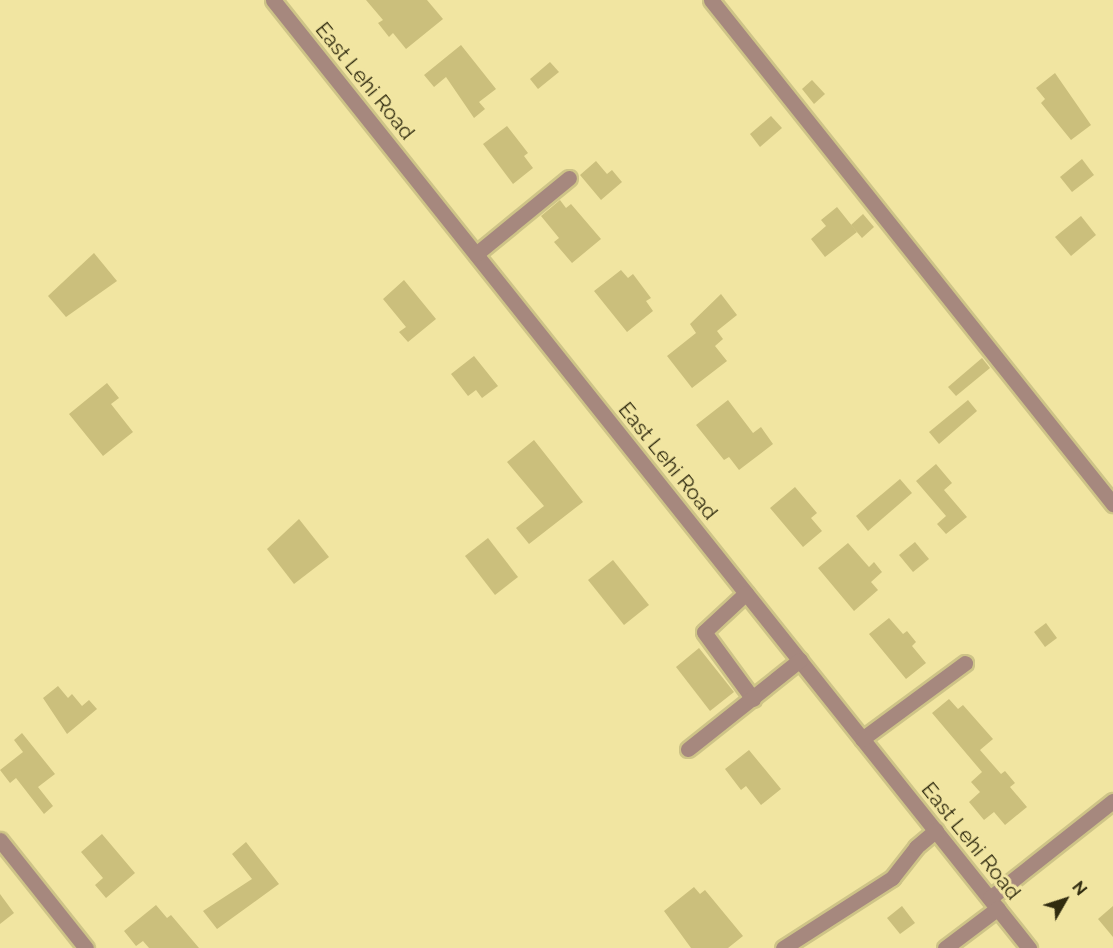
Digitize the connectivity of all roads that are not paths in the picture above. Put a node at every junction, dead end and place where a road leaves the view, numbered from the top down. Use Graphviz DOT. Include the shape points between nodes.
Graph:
graph roads {
  1 [pos="273,0"];
  2 [pos="711,0"];
  3 [pos="569,178"];
  4 [pos="476,254"];
  5 [pos="1113,504"];
  6 [pos="746,593"];
  7 [pos="800,660"];
  8 [pos="965,663"];
  9 [pos="753,699"];
  10 [pos="862,739"];
  11 [pos="688,749"];
  12 [pos="1113,801"];
  13 [pos="936,830"];
  14 [pos="0,840"];
  15 [pos="994,903"];
  16 [pos="86,948"];
  17 [pos="783,948"];
  18 [pos="945,948"];
  19 [pos="1029,948"];
  1 -- 4 [label="street, East Lehi Road"];
  2 -- 5 [label="street"];
  3 -- 4 [label="street"];
  4 -- 6 [label="street, East Lehi Road"];
  6 -- 7 [label="street, East Lehi Road"];
  6 -- 9 [label="street" via="704,632"];
  7 -- 9 [label="street"];
  7 -- 10 [label="street, East Lehi Road"];
  8 -- 10 [label="street"];
  9 -- 11 [label="street"];
  10 -- 13 [label="street, East Lehi Road"];
  12 -- 15 [label="street"];
  13 -- 15 [label="street, East Lehi Road"];
  13 -- 17 [label="street" via="916,847 892,878"];
  14 -- 16 [label="street"];
  15 -- 18 [label="street"];
  15 -- 19 [label="street, East Lehi Road"];
}
